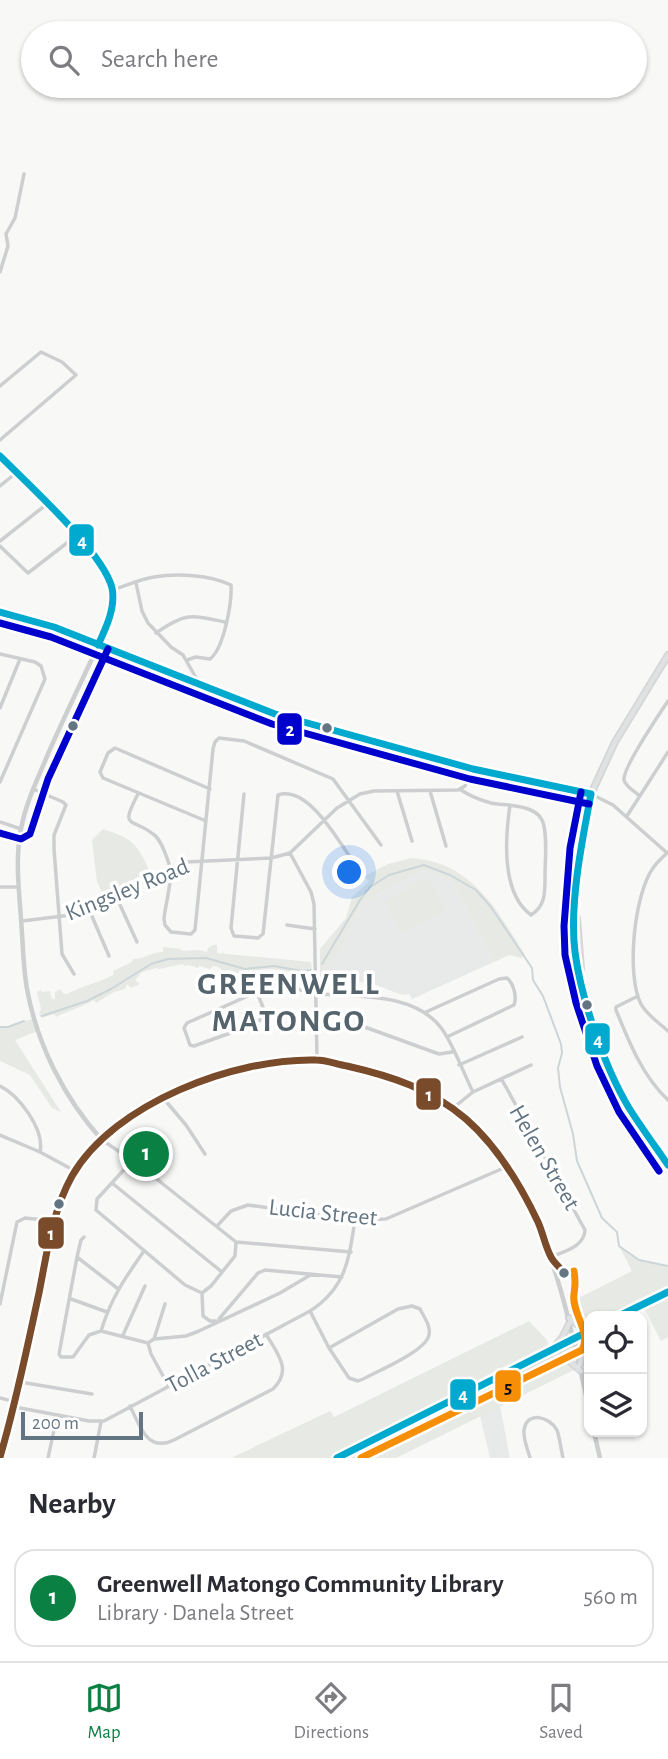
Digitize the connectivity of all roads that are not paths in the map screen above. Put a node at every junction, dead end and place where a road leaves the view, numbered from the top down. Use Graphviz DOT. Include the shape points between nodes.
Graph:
graph roads {
  1 [pos="24,174"];
  2 [pos="0,272"];
  3 [pos="0,386"];
  4 [pos="0,440"];
  5 [pos="0,456"];
  6 [pos="16,473"];
  7 [pos="0,486"];
  8 [pos="47,504"];
  9 [pos="76,536"];
  10 [pos="0,544"];
  11 [pos="136,583"];
  12 [pos="112,590"];
  13 [pos="0,612"];
  14 [pos="225,622"];
  15 [pos="156,633"];
  16 [pos="98,645"];
  17 [pos="0,654"];
  18 [pos="668,655"];
  19 [pos="20,659"];
  20 [pos="187,660"];
  21 [pos="200,685"];
  22 [pos="668,701"];
  23 [pos="0,708"];
  24 [pos="667,756"];
  25 [pos="473,769"];
  26 [pos="0,782"];
  27 [pos="33,789"];
  28 [pos="210,789"];
  29 [pos="461,790"];
  30 [pos="397,791"];
  31 [pos="430,791"];
  32 [pos="138,794"];
  33 [pos="244,794"];
  34 [pos="591,794"];
  35 [pos="640,796"];
  36 [pos="349,800"];
  37 [pos="510,805"];
  38 [pos="627,816"];
  39 [pos="324,819"];
  40 [pos="206,821"];
  41 [pos="0,822"];
  42 [pos="20,829"];
  43 [pos="412,841"];
  44 [pos="381,845"];
  45 [pos="446,846"];
  46 [pos="290,853"];
  47 [pos="667,853"];
  48 [pos="350,857"];
  49 [pos="271,859"];
  50 [pos="202,860"];
  51 [pos="239,860"];
  52 [pos="171,867"];
  53 [pos="0,887"];
  54 [pos="19,887"];
  55 [pos="115,894"];
  56 [pos="88,907"];
  57 [pos="60,918"];
  58 [pos="22,921"];
  59 [pos="287,925"];
  60 [pos="315,929"];
  61 [pos="137,942"];
  62 [pos="109,956"];
  63 [pos="74,974"];
  64 [pos="257,992"];
  65 [pos="316,994"];
  66 [pos="638,996"];
  67 [pos="426,1012"];
  68 [pos="317,1027"];
  69 [pos="668,1031"];
  70 [pos="447,1037"];
  71 [pos="522,1037"];
  72 [pos="453,1051"];
  73 [pos="317,1060"];
  74 [pos="459,1065"];
  75 [pos="531,1065"];
  76 [pos="502,1080"];
  77 [pos="0,1086"];
  78 [pos="473,1092"];
  79 [pos="163,1097"];
  80 [pos="668,1100"];
  81 [pos="453,1108"];
  82 [pos="0,1135"];
  83 [pos="102,1140"];
  84 [pos="40,1152"];
  85 [pos="205,1154"];
  86 [pos="133,1160"];
  87 [pos="668,1165"];
  88 [pos="508,1166"];
  89 [pos="75,1171"];
  90 [pos="112,1184"];
  91 [pos="355,1220"];
  92 [pos="54,1221"];
  93 [pos="218,1225"];
  94 [pos="84,1237"];
  95 [pos="236,1242"];
  96 [pos="144,1251"];
  97 [pos="351,1252"];
  98 [pos="77,1257"];
  99 [pos="551,1257"];
  100 [pos="222,1272"];
  101 [pos="312,1274"];
  102 [pos="341,1276"];
  103 [pos="145,1286"];
  104 [pos="118,1288"];
  105 [pos="668,1292"];
  106 [pos="202,1293"];
  107 [pos="71,1298"];
  108 [pos="0,1304"];
  109 [pos="165,1304"];
  110 [pos="310,1311"];
  111 [pos="633,1311"];
  112 [pos="107,1312"];
  113 [pos="569,1320"];
  114 [pos="218,1321"];
  115 [pos="584,1330"];
  116 [pos="101,1331"];
  117 [pos="266,1334"];
  118 [pos="124,1335"];
  119 [pos="584,1335"];
  120 [pos="154,1339"];
  121 [pos="574,1340"];
  122 [pos="148,1343"];
  123 [pos="329,1348"];
  124 [pos="584,1348"];
  125 [pos="550,1352"];
  126 [pos="580,1368"];
  127 [pos="20,1382"];
  128 [pos="168,1386"];
  129 [pos="584,1386"];
  130 [pos="92,1394"];
  131 [pos="0,1398"];
  132 [pos="16,1405"];
  133 [pos="130,1406"];
  134 [pos="57,1415"];
  135 [pos="101,1422"];
  136 [pos="595,1437"];
  137 [pos="0,1457"];
  138 [pos="48,1458"];
  139 [pos="94,1458"];
  140 [pos="337,1458"];
  141 [pos="530,1458"];
  142 [pos="564,1458"];
  143 [pos="600,1458"];
  1 -- 2 [label="street" via="15,218 5,234 8,246"];
  3 -- 4 [label="street" via="41,352 76,375"];
  5 -- 6 [label="street"];
  6 -- 7 [label="street"];
  6 -- 8 [label="street"];
  8 -- 9 [label="street"];
  8 -- 10 [label="street"];
  9 -- 10 [label="street" via="28,573"];
  9 -- 12 [label="street" via="105,570"];
  11 -- 12 [label="street"];
  11 -- 14 [label="street" via="169,575 224,582 231,587"];
  11 -- 15 [label="street" via="142,611"];
  12 -- 16 [label="street" via="111,612"];
  13 -- 16 [label="main road"];
  14 -- 15 [label="street" via="185,616"];
  14 -- 20 [label="street" via="215,655"];
  15 -- 20 [label="street"];
  16 -- 21 [label="main road"];
  16 -- 27 [label="street"];
  17 -- 19 [label="street"];
  18 -- 34 [label="main road" via="615,742"];
  19 -- 23 [label="street"];
  19 -- 26 [label="street" via="41,666 45,679"];
  20 -- 21 [label="street"];
  21 -- 25 [label="main road" via="275,713"];
  22 -- 35 [label="street" via="624,777"];
  24 -- 35 [label="street"];
  25 -- 29 [label="street"];
  25 -- 34 [label="main road"];
  27 -- 42 [label="street"];
  27 -- 57 [label="street" via="66,805 54,835"];
  28 -- 32 [label="street" via="122,750 111,750 101,776"];
  28 -- 36 [label="street" via="215,741 223,737 244,741 328,776"];
  28 -- 40 [label="street"];
  29 -- 31 [label="street, Kingsley Road"];
  29 -- 37 [label="street, Kingsley Road" via="484,801"];
  30 -- 31 [label="street, Kingsley Road"];
  30 -- 36 [label="street, Kingsley Road" via="367,792"];
  30 -- 43 [label="street"];
  31 -- 45 [label="street"];
  32 -- 40 [label="street"];
  32 -- 52 [label="street" via="129,812 130,821 156,836"];
  33 -- 51 [label="street"];
  34 -- 38 [label="street"];
  34 -- 87 [label="main road" via="575,911 574,940 582,981 615,1082"];
  35 -- 38 [label="street"];
  36 -- 39 [label="street, Kingsley Road"];
  36 -- 44 [label="street"];
  37 -- 37 [label="street, Kingsley Road" via="535,813 544,825 545,894 531,915 509,884"];
  38 -- 47 [label="street"];
  39 -- 46 [label="street, Kingsley Road"];
  39 -- 48 [label="street"];
  39 -- 49 [label="street" via="311,804 278,794"];
  40 -- 50 [label="street"];
  41 -- 42 [label="street"];
  42 -- 54 [label="street"];
  46 -- 49 [label="street, Kingsley Road"];
  46 -- 60 [label="street" via="311,892"];
  47 -- 66 [label="street" via="652,868 636,920"];
  49 -- 51 [label="street, Kingsley Road"];
  49 -- 51 [label="street" via="258,938 236,937 231,932"];
  50 -- 51 [label="street, Kingsley Road"];
  50 -- 52 [label="street, Kingsley Road"];
  50 -- 52 [label="street" via="191,934 171,932 165,925"];
  52 -- 55 [label="street, Kingsley Road"];
  53 -- 54 [label="street"];
  54 -- 58 [label="street"];
  55 -- 56 [label="street, Kingsley Road"];
  55 -- 61 [label="street"];
  56 -- 57 [label="street, Kingsley Road"];
  56 -- 62 [label="street"];
  57 -- 58 [label="street, Kingsley Road"];
  57 -- 63 [label="street" via="62,954"];
  58 -- 83 [label="street" via="28,990 38,1031 65,1092"];
  59 -- 60 [label="street"];
  60 -- 65 [label="street"];
  64 -- 64 [label="street" via="187,1023 184,1028 190,1045 264,1018"];
  64 -- 65 [label="street" via="277,985"];
  65 -- 67 [label="street" via="370,995"];
  65 -- 68 [label="street"];
  66 -- 69 [label="street" via="647,1013"];
  66 -- 80 [label="street" via="616,1010 647,1074"];
  67 -- 70 [label="street"];
  67 -- 70 [label="street" via="499,979 510,981 514,1005"];
  68 -- 72 [label="street" via="356,1024 439,1054"];
  68 -- 73 [label="street"];
  70 -- 72 [label="street"];
  71 -- 74 [label="street"];
  72 -- 74 [label="street"];
  73 -- 79 [label="street" via="252,1067"];
  73 -- 81 [label="street" via="390,1076"];
  74 -- 78 [label="street"];
  75 -- 76 [label="street"];
  76 -- 78 [label="street"];
  76 -- 99 [label="street, Helen Street" via="585,1230 579,1244"];
  77 -- 84 [label="street" via="19,1100 40,1137"];
  78 -- 81 [label="street"];
  79 -- 83 [label="street"];
  79 -- 85 [label="street"];
  81 -- 88 [label="street"];
  82 -- 84 [label="street"];
  83 -- 86 [label="street"];
  83 -- 89 [label="street"];
  84 -- 89 [label="street"];
  86 -- 90 [label="street"];
  86 -- 93 [label="street"];
  88 -- 91 [label="street, Lucia Street" via="396,1217"];
  88 -- 99 [label="street"];
  89 -- 92 [label="street"];
  90 -- 96 [label="street" via="97,1199 96,1210"];
  90 -- 100 [label="street"];
  91 -- 93 [label="street, Lucia Street" via="248,1205 231,1211"];
  91 -- 97 [label="street, Tolla Street"];
  92 -- 108 [label="street" via="35,1217 17,1222"];
  92 -- 127 [label="street"];
  93 -- 95 [label="street"];
  94 -- 98 [label="street"];
  95 -- 97 [label="street"];
  95 -- 100 [label="street" via="235,1256"];
  96 -- 104 [label="street"];
  96 -- 106 [label="street"];
  97 -- 102 [label="street, Tolla Street"];
  98 -- 104 [label="street"];
  98 -- 107 [label="street"];
  99 -- 113 [label="street"];
  100 -- 106 [label="street"];
  101 -- 102 [label="street"];
  101 -- 114 [label="street"];
  101 -- 114 [label="street" via="258,1273"];
  102 -- 110 [label="street, Tolla Street" via="328,1297"];
  103 -- 118 [label="street"];
  104 -- 112 [label="street"];
  105 -- 111 [label="main road"];
  106 -- 114 [label="street" via="203,1316"];
  107 -- 112 [label="street"];
  107 -- 116 [label="street" via="60,1356 73,1356 89,1335"];
  109 -- 120 [label="street"];
  110 -- 117 [label="street, Tolla Street"];
  110 -- 123 [label="street"];
  112 -- 116 [label="street"];
  113 -- 115 [label="main road"];
  113 -- 121 [label="street"];
  113 -- 125 [label="main road"];
  114 -- 120 [label="street" via="186,1336"];
  116 -- 118 [label="street"];
  117 -- 128 [label="street, Tolla Street"];
  117 -- 133 [label="street" via="284,1368 273,1389 160,1445 148,1440"];
  118 -- 122 [label="street"];
  119 -- 121 [label="main road"];
  120 -- 122 [label="street"];
  121 -- 125 [label="main road"];
  121 -- 126 [label="street"];
  122 -- 128 [label="street"];
  123 -- 123 [label="street" via="405,1307 417,1306 429,1326 421,1348 358,1381 349,1378"];
  124 -- 126 [label="main road"];
  125 -- 126 [label="main road"];
  125 -- 140 [label="main road"];
  126 -- 129 [label="street"];
  127 -- 130 [label="street"];
  127 -- 132 [label="street"];
  128 -- 133 [label="street, Tolla Street"];
  131 -- 132 [label="street"];
  132 -- 134 [label="street"];
  132 -- 137 [label="street"];
  133 -- 135 [label="street, Tolla Street"];
  134 -- 135 [label="street"];
  134 -- 138 [label="street"];
  135 -- 139 [label="street"];
  136 -- 143 [label="street"];
  141 -- 142 [label="street" via="524,1430 527,1422 544,1417 557,1432"];
}
